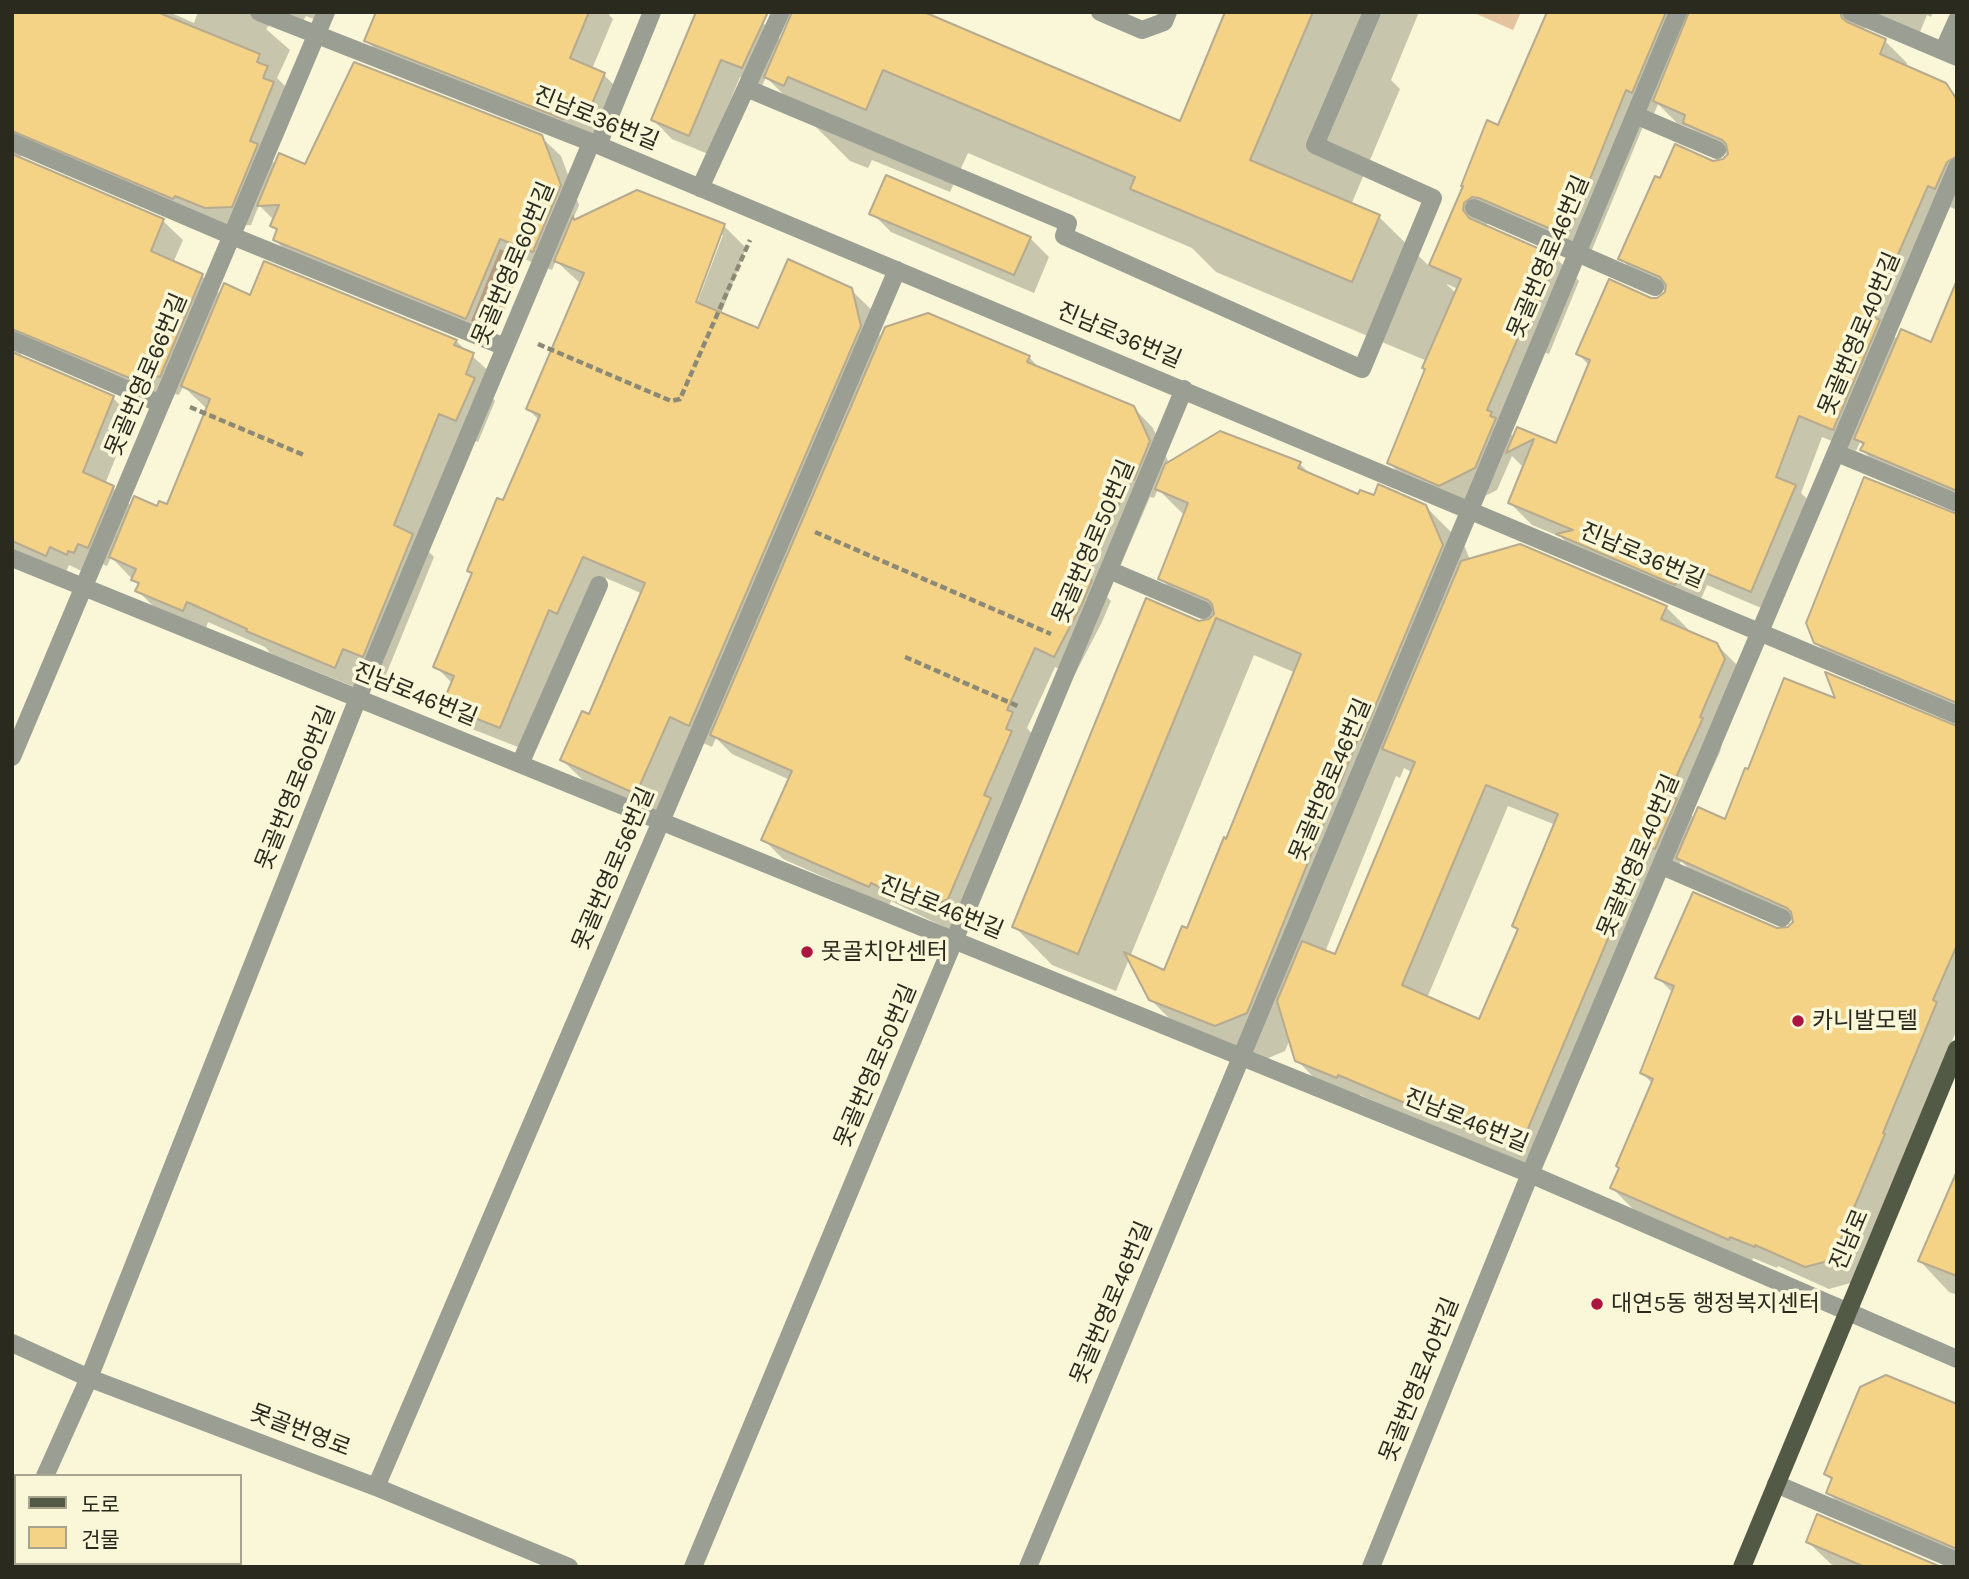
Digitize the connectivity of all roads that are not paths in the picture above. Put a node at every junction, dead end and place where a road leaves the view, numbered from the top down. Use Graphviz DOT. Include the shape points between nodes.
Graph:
graph roads {
  1 [pos="259,12"];
  2 [pos="326,12"];
  3 [pos="652,12"];
  4 [pos="780,12"];
  5 [pos="1100,12"];
  6 [pos="1168,12"];
  7 [pos="1372,12"];
  8 [pos="1678,12"];
  9 [pos="1850,12"];
  10 [pos="1957,20"];
  11 [pos="317,34"];
  12 [pos="1950,54"];
  13 [pos="746,88"];
  14 [pos="1635,115"];
  15 [pos="12,142"];
  16 [pos="595,144"];
  17 [pos="1717,150"];
  18 [pos="1957,167"];
  19 [pos="700,188"];
  20 [pos="1475,208"];
  21 [pos="232,236"];
  22 [pos="1577,253"];
  23 [pos="897,270"];
  24 [pos="1655,287"];
  25 [pos="509,340"];
  26 [pos="12,341"];
  27 [pos="1184,389"];
  28 [pos="163,400"];
  29 [pos="1837,453"];
  30 [pos="1957,503"];
  31 [pos="1470,511"];
  32 [pos="12,558"];
  33 [pos="1109,570"];
  34 [pos="599,585"];
  35 [pos="84,587"];
  36 [pos="1203,610"];
  37 [pos="1761,633"];
  38 [pos="358,698"];
  39 [pos="1957,715"];
  40 [pos="12,757"];
  41 [pos="520,764"];
  42 [pos="661,821"];
  43 [pos="1662,866"];
  44 [pos="1782,918"];
  45 [pos="955,940"];
  46 [pos="1957,1049"];
  47 [pos="1242,1057"];
  48 [pos="1531,1174"];
  49 [pos="1847,1311"];
  50 [pos="12,1343"];
  51 [pos="1957,1359"];
  52 [pos="89,1378"];
  53 [pos="47,1474"];
  54 [pos="1776,1484"];
  55 [pos="376,1486"];
  56 [pos="1957,1561"];
  57 [pos="569,1567"];
  58 [pos="693,1567"];
  59 [pos="1028,1567"];
  60 [pos="1371,1567"];
  61 [pos="1742,1567"];
  1 -- 11 [label="street, 진남로36번길"];
  2 -- 11 [label="street, 못골번영로66번길"];
  3 -- 16 [label="street, 못골번영로60번길"];
  4 -- 13 [label="street"];
  5 -- 6 [label="street" via="1142,30 1164,22"];
  7 -- 13 [label="street" via="1315,145 1433,198 1362,369 1064,236 1068,223"];
  8 -- 14 [label="street, 못골번영로46번길"];
  9 -- 12 [label="street"];
  10 -- 12 [label="street"];
  11 -- 16 [label="street, 진남로36번길"];
  11 -- 21 [label="street, 못골번영로66번길"];
  13 -- 19 [label="street"];
  14 -- 17 [label="street"];
  14 -- 22 [label="street, 못골번영로46번길"];
  15 -- 21 [label="street"];
  16 -- 19 [label="street, 진남로36번길"];
  16 -- 25 [label="street, 못골번영로60번길"];
  18 -- 29 [label="street, 못골번영로40번길"];
  19 -- 23 [label="street, 진남로36번길"];
  20 -- 22 [label="street"];
  21 -- 25 [label="street"];
  21 -- 28 [label="street, 못골번영로66번길"];
  22 -- 24 [label="street"];
  22 -- 31 [label="street, 못골번영로46번길"];
  23 -- 27 [label="street, 진남로36번길"];
  23 -- 42 [label="street, 못골번영로56번길"];
  25 -- 38 [label="street, 못골번영로60번길"];
  26 -- 28 [label="street"];
  27 -- 31 [label="street, 진남로36번길"];
  27 -- 33 [label="street, 못골번영로50번길"];
  28 -- 35 [label="street, 못골번영로66번길"];
  29 -- 30 [label="street"];
  29 -- 37 [label="street, 못골번영로40번길"];
  31 -- 37 [label="street, 진남로36번길"];
  31 -- 47 [label="street, 못골번영로46번길"];
  32 -- 35 [label="street, 진남로46번길"];
  33 -- 36 [label="street"];
  33 -- 45 [label="street, 못골번영로50번길"];
  34 -- 41 [label="street"];
  35 -- 38 [label="street, 진남로46번길"];
  35 -- 40 [label="street, 못골번영로66번길"];
  37 -- 39 [label="street, 진남로36번길"];
  37 -- 43 [label="street, 못골번영로40번길"];
  38 -- 41 [label="street, 진남로46번길"];
  38 -- 52 [label="street, 못골번영로60번길"];
  41 -- 42 [label="street, 진남로46번길"];
  42 -- 45 [label="street, 진남로46번길"];
  42 -- 55 [label="street, 못골번영로56번길"];
  43 -- 44 [label="street"];
  43 -- 48 [label="street, 못골번영로40번길"];
  45 -- 47 [label="street, 진남로46번길"];
  45 -- 58 [label="street, 못골번영로50번길"];
  46 -- 49 [label="main road, 진남로"];
  47 -- 48 [label="street, 진남로46번길"];
  47 -- 59 [label="street, 못골번영로46번길"];
  48 -- 49 [label="street, 진남로46번길"];
  48 -- 60 [label="street, 못골번영로40번길"];
  49 -- 51 [label="street, 진남로46번길"];
  49 -- 54 [label="main road, 진남로"];
  50 -- 52 [label="street, 못골번영로"];
  52 -- 53 [label="street, 못골번영로60번길"];
  52 -- 55 [label="street, 못골번영로"];
  54 -- 56 [label="street"];
  54 -- 61 [label="main road, 진남로"];
  55 -- 57 [label="street, 못골번영로"];
}
